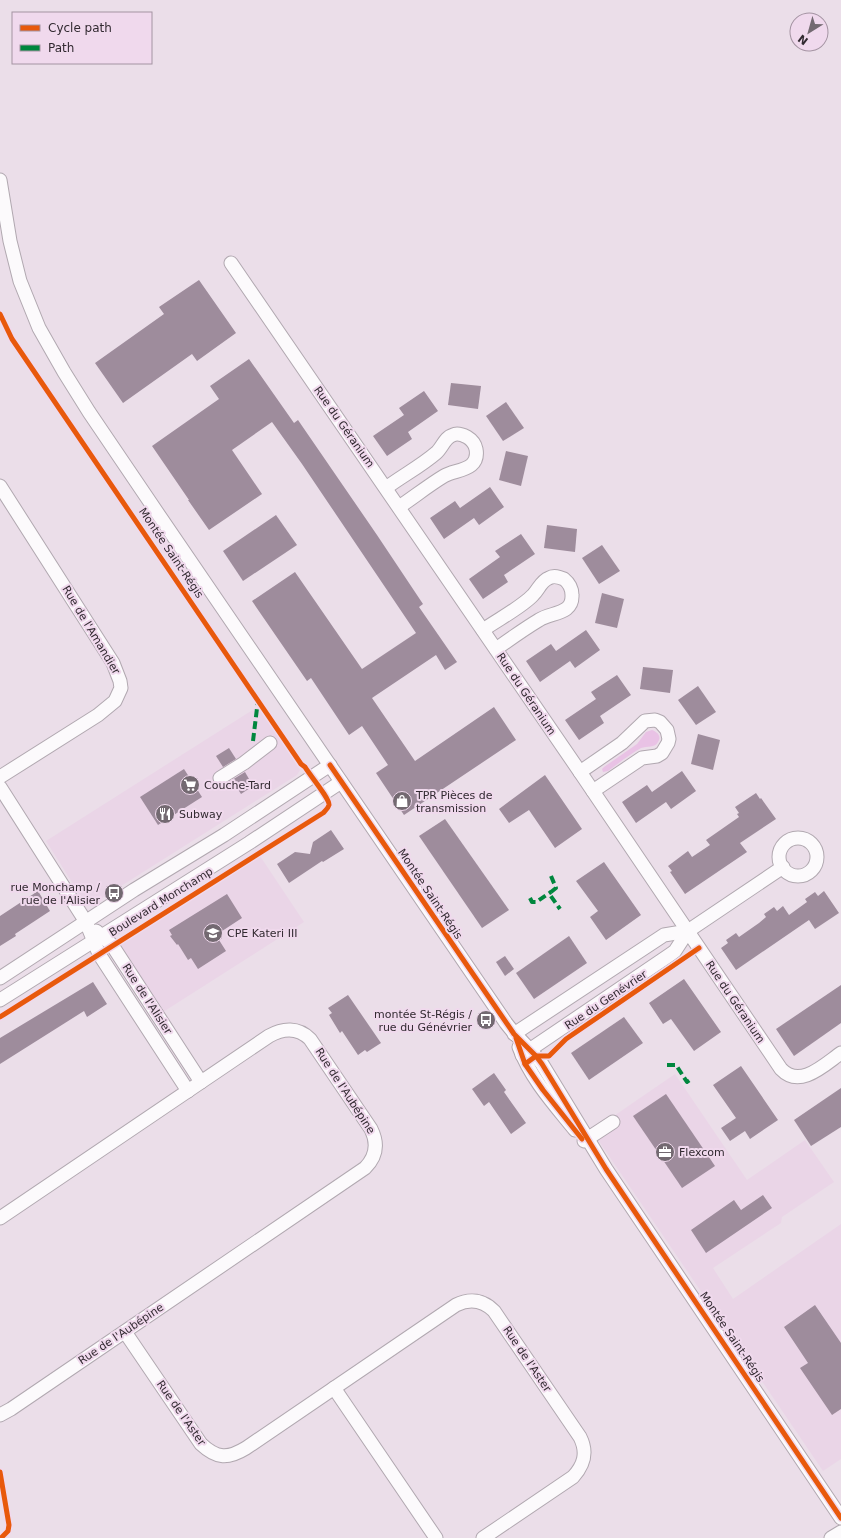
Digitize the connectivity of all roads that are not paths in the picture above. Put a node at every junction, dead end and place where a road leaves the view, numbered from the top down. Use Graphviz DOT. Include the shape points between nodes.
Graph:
graph roads {
  1 [pos="0,180"];
  2 [pos="231,263"];
  3 [pos="0,486"];
  4 [pos="386,488"];
  5 [pos="399,507"];
  6 [pos="483,630"];
  7 [pos="496,649"];
  8 [pos="270,743"];
  9 [pos="330,765"];
  10 [pos="580,772"];
  11 [pos="0,777"];
  12 [pos="220,778"];
  13 [pos="341,782"];
  14 [pos="0,787"];
  15 [pos="593,791"];
  16 [pos="783,867"];
  17 [pos="86,922"];
  18 [pos="688,931"];
  19 [pos="98,938"];
  20 [pos="0,978"];
  21 [pos="0,1000"];
  22 [pos="514,1034"];
  23 [pos="526,1052"];
  24 [pos="841,1053"];
  25 [pos="201,1082"];
  26 [pos="188,1091"];
  27 [pos="613,1122"];
  28 [pos="586,1140"];
  29 [pos="0,1218"];
  30 [pos="125,1332"];
  31 [pos="334,1388"];
  32 [pos="0,1415"];
  33 [pos="841,1518"];
  34 [pos="841,1532"];
  35 [pos="436,1538"];
  36 [pos="482,1538"];
  37 [pos="831,1538"];
  1 -- 9 [label="street, Montée Saint-Régis" via="8,235 20,281 32,313 51,350 105,436"];
  2 -- 4 [label="street, Rue du Géranium"];
  3 -- 11 [label="street, Rue de l'Amandier" via="113,663 121,688 115,701 98,715"];
  4 -- 5 [label="street, Rue du Géranium"];
  4 -- 5 [label="street" via="438,452 448,437 463,435 473,443 476,456 469,467 446,475"];
  5 -- 6 [label="street, Rue du Géranium"];
  6 -- 7 [label="street, Rue du Géranium"];
  6 -- 7 [label="street" via="533,596 547,578 556,576 569,584 572,597 565,610 541,619"];
  7 -- 10 [label="street, Rue du Géranium"];
  8 -- 12 [label="street"];
  9 -- 13 [label="street, Montée Saint-Régis"];
  9 -- 17 [label="street"];
  10 -- 15 [label="street, Rue du Géranium"];
  10 -- 15 [label="street" via="622,744 645,721 660,722 667,730 669,739 662,752 657,756 642,758"];
  13 -- 19 [label="street, Boulevard Monchamp"];
  13 -- 22 [label="street, Montée Saint-Régis"];
  14 -- 17 [label="street, Rue de l'Alisier"];
  15 -- 18 [label="street, Rue du Géranium"];
  16 -- 18 [label="street, Rue du Genévrier"];
  17 -- 19 [label="street, Rue de l'Alisier"];
  17 -- 20 [label="street"];
  18 -- 22 [label="street, Rue du Genévrier" via="664,935"];
  18 -- 23 [label="street, Rue du Genévrier" via="671,954"];
  18 -- 24 [label="street, Rue du Géranium" via="784,1072 795,1077 805,1076"];
  19 -- 21 [label="street, Boulevard Monchamp"];
  19 -- 25 [label="street, Rue de l'Alisier" via="112,945"];
  19 -- 26 [label="street, Rue de l'Alisier" via="103,960"];
  22 -- 23 [label="street, Montée Saint-Régis"];
  23 -- 28 [label="street, Montée Saint-Régis" via="525,1064 543,1090"];
  25 -- 26 [label="street, Rue de l'Aubépine"];
  25 -- 30 [label="street, Rue de l'Aubépine" via="276,1032 289,1029 302,1032 310,1039 371,1129 375,1137 376,1151 366,1168"];
  26 -- 29 [label="street, Rue de l'Aubépine"];
  27 -- 28 [label="street"];
  28 -- 33 [label="street, Montée Saint-Régis"];
  30 -- 31 [label="street, Rue de l'Aster" via="201,1444 220,1456 240,1452"];
  30 -- 32 [label="street, Rue de l'Aubépine"];
  31 -- 35 [label="street"];
  31 -- 36 [label="street, Rue de l'Aster" via="462,1302 477,1301 494,1310 580,1437 585,1450 579,1470 572,1476"];
  34 -- 37 [label="street"];
}
